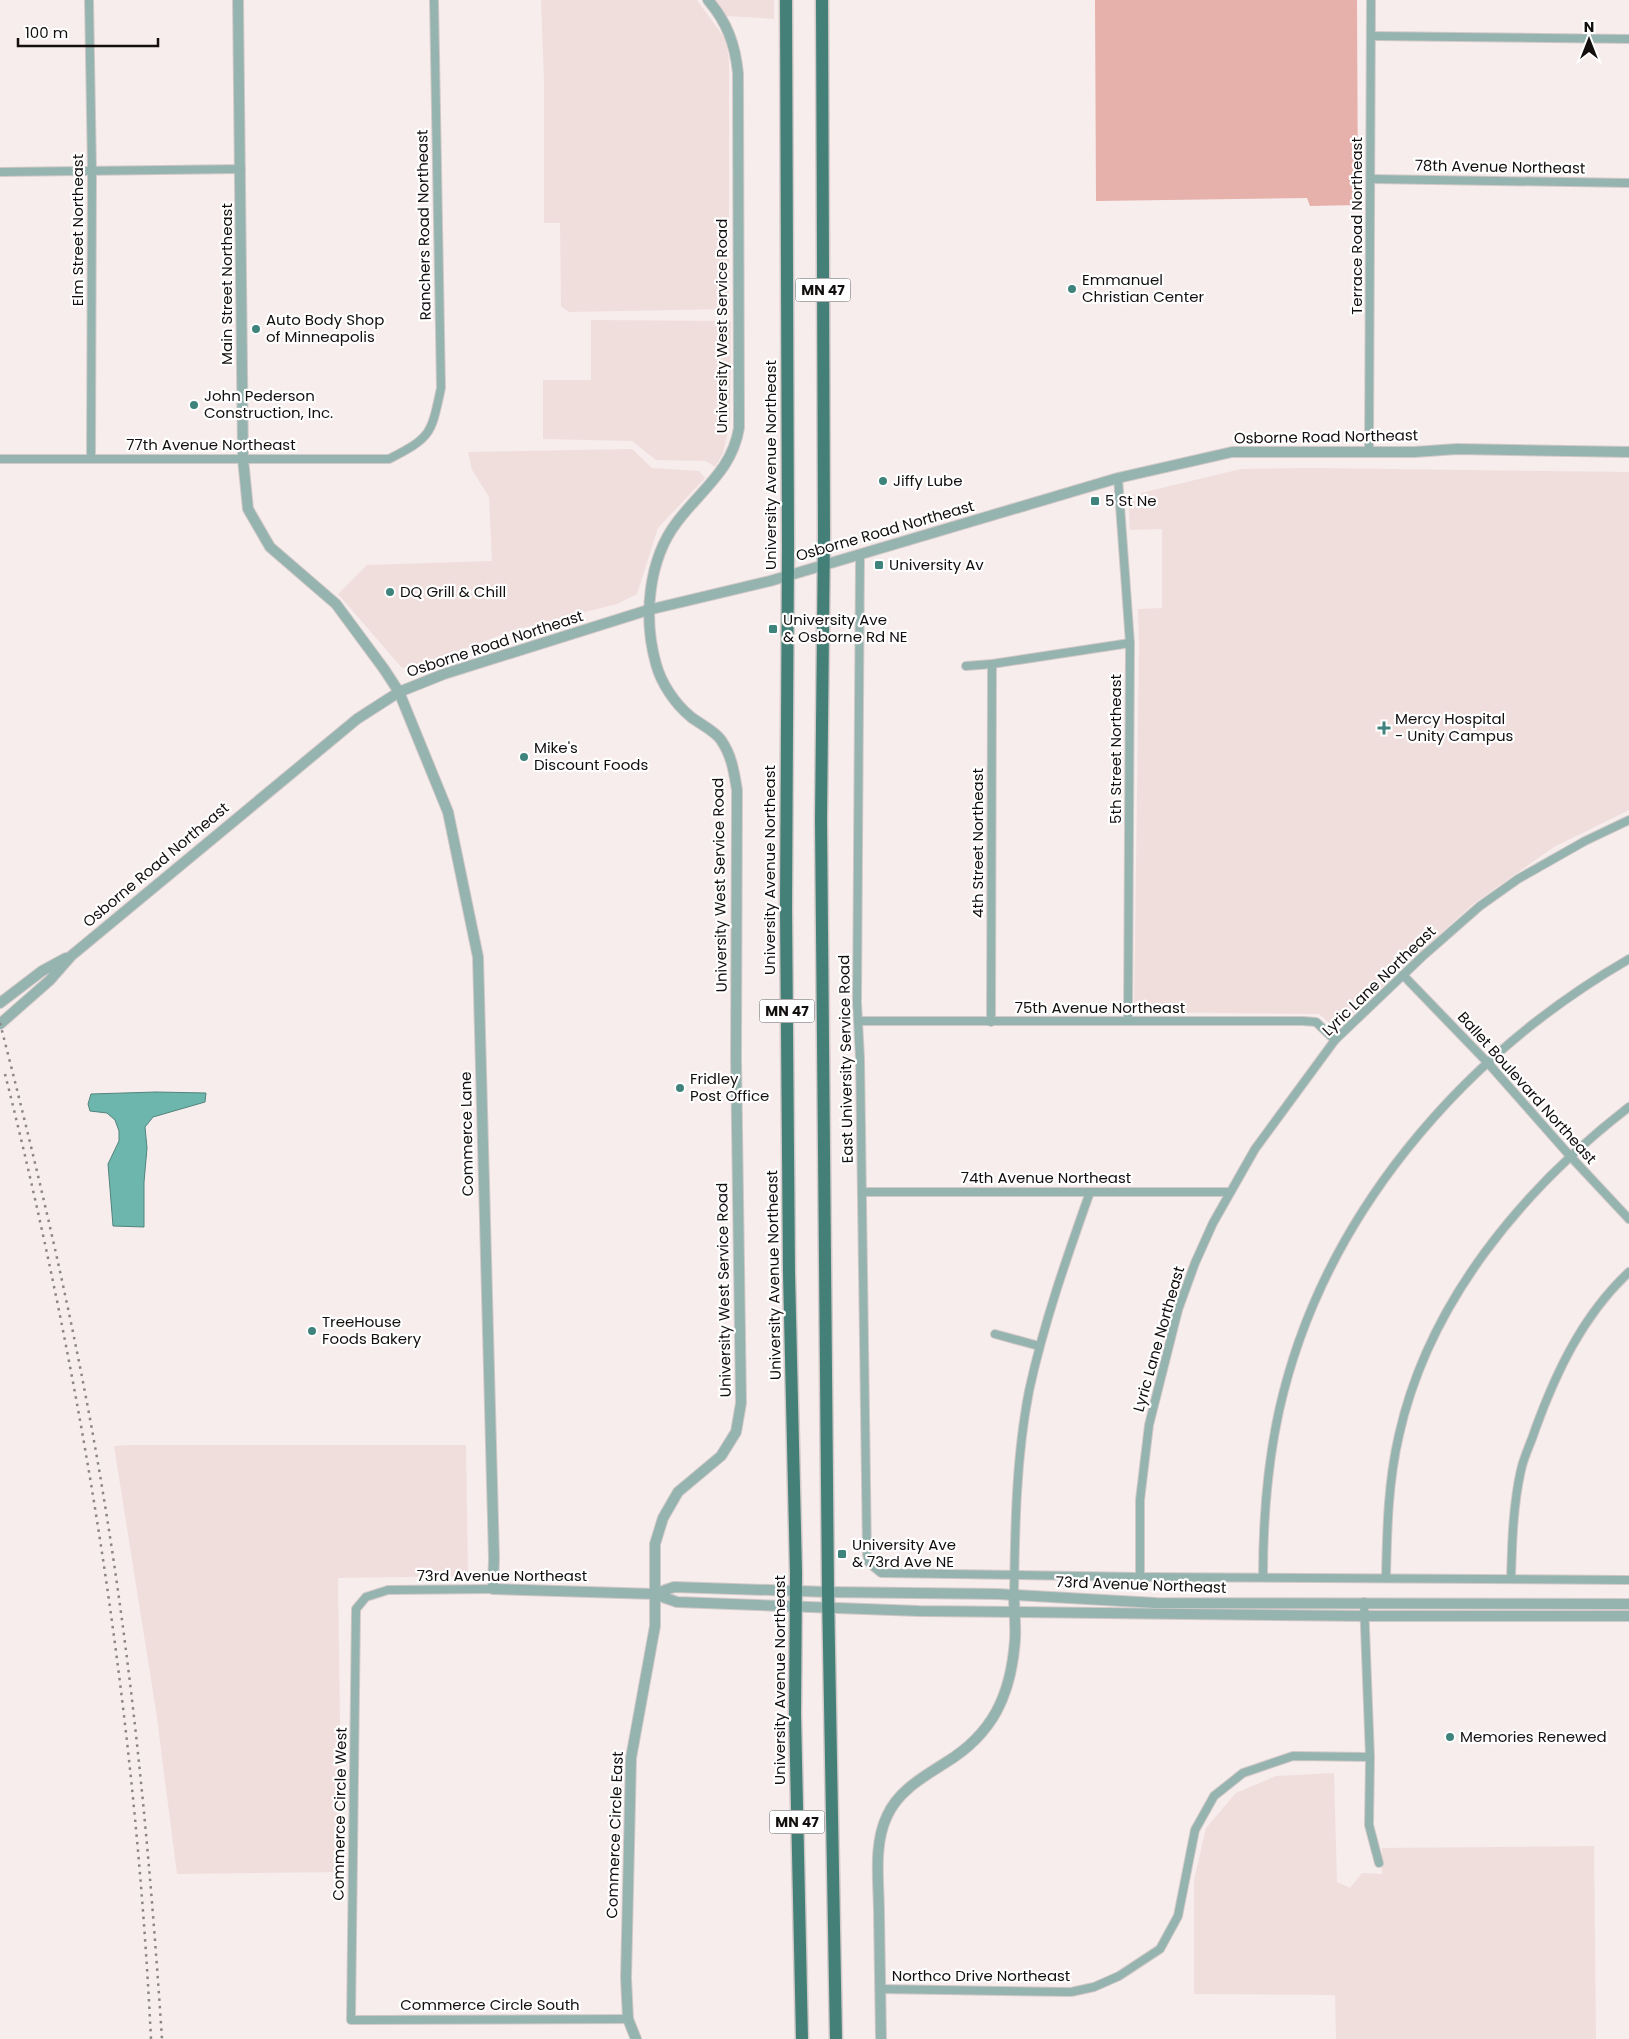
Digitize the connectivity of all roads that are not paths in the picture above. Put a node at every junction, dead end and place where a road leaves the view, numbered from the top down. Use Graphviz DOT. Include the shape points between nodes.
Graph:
graph roads {
  1 [pos="89,0"];
  2 [pos="238,0"];
  3 [pos="434,0"];
  4 [pos="708,0"];
  5 [pos="786,0"];
  6 [pos="822,0"];
  7 [pos="1371,0"];
  8 [pos="1371,36"];
  9 [pos="1629,39"];
  10 [pos="241,168"];
  11 [pos="92,171"];
  12 [pos="0,172"];
  13 [pos="1371,179"];
  14 [pos="1629,183"];
  15 [pos="418,444"];
  16 [pos="1369,452"];
  17 [pos="1629,452"];
  18 [pos="0,459"];
  19 [pos="91,459"];
  20 [pos="243,459"];
  21 [pos="1118,478"];
  22 [pos="860,554"];
  23 [pos="823,565"];
  24 [pos="787,576"];
  25 [pos="648,610"];
  26 [pos="1130,643"];
  27 [pos="992,664"];
  28 [pos="966,666"];
  29 [pos="399,692"];
  30 [pos="1629,820"];
  31 [pos="71,956"];
  32 [pos="1629,959"];
  33 [pos="1403,975"];
  34 [pos="0,1003"];
  35 [pos="1128,1021"];
  36 [pos="859,1022"];
  37 [pos="991,1022"];
  38 [pos="0,1024"];
  39 [pos="1335,1040"];
  40 [pos="1488,1063"];
  41 [pos="1629,1107"];
  42 [pos="1571,1157"];
  43 [pos="862,1192"];
  44 [pos="1090,1192"];
  45 [pos="1230,1192"];
  46 [pos="1629,1219"];
  47 [pos="1629,1272"];
  48 [pos="996,1334"];
  49 [pos="1040,1346"];
  50 [pos="869,1563"];
  51 [pos="1014,1574"];
  52 [pos="1140,1577"];
  53 [pos="1263,1577"];
  54 [pos="1386,1578"];
  55 [pos="1511,1579"];
  56 [pos="1629,1580"];
  57 [pos="493,1589"];
  58 [pos="796,1590"];
  59 [pos="828,1592"];
  60 [pos="654,1594"];
  61 [pos="1014,1595"];
  62 [pos="1364,1602"];
  63 [pos="1629,1604"];
  64 [pos="796,1606"];
  65 [pos="830,1607"];
  66 [pos="356,1609"];
  67 [pos="1014,1612"];
  68 [pos="1365,1616"];
  69 [pos="1629,1616"];
  70 [pos="1370,1757"];
  71 [pos="1379,1863"];
  72 [pos="880,1989"];
  73 [pos="628,2019"];
  74 [pos="351,2020"];
  75 [pos="636,2039"];
  76 [pos="802,2039"];
  77 [pos="836,2039"];
  78 [pos="881,2039"];
  1 -- 11 [label="street, Elm Street Northeast"];
  2 -- 10 [label="street, Main Street Northeast"];
  3 -- 15 [label="street, Ranchers Road Northeast" via="440,388 433,425"];
  4 -- 25 [label="street, University West Service Road" via="726,25 736,57 739,428 728,462 676,523 663,546 655,568"];
  5 -- 24 [label="main road, University Avenue Northeast / MN 47"];
  6 -- 23 [label="main road, MN 47"];
  7 -- 8 [label="street, Terrace Road Northeast"];
  8 -- 9 [label="street"];
  8 -- 13 [label="street, Terrace Road Northeast"];
  10 -- 11 [label="street"];
  10 -- 20 [label="street, Main Street Northeast"];
  11 -- 12 [label="street"];
  11 -- 19 [label="street, Elm Street Northeast"];
  13 -- 14 [label="street, 78th Avenue Northeast"];
  13 -- 16 [label="street, Terrace Road Northeast"];
  15 -- 20 [label="street, 77th Avenue Northeast" via="389,459"];
  16 -- 17 [label="street, Osborne Road Northeast" via="1457,449"];
  16 -- 21 [label="street, Osborne Road Northeast" via="1232,452"];
  18 -- 19 [label="street, 77th Avenue Northeast"];
  19 -- 20 [label="street, 77th Avenue Northeast"];
  20 -- 29 [label="street, Main Street Northeast" via="248,509 270,547 336,604"];
  21 -- 22 [label="street, Osborne Road Northeast"];
  21 -- 26 [label="street, 5th Street Northeast"];
  22 -- 23 [label="street, Osborne Road Northeast"];
  22 -- 36 [label="street, East University Service Road"];
  23 -- 24 [label="street, Osborne Road Northeast"];
  23 -- 59 [label="main road, MN 47" via="821,820"];
  24 -- 25 [label="street, Osborne Road Northeast"];
  24 -- 58 [label="main road, University Avenue Northeast / MN 47" via="786,908"];
  25 -- 29 [label="street, Osborne Road Northeast" via="444,674"];
  25 -- 60 [label="street, University West Service Road" via="655,662 662,682 688,714 720,738 733,761 737,790 736,1058 741,1403 736,1432 721,1456 678,1492 663,1518 655,1544"];
  26 -- 27 [label="street"];
  26 -- 35 [label="street, 5th Street Northeast"];
  27 -- 28 [label="street"];
  27 -- 37 [label="street, 4th Street Northeast"];
  29 -- 31 [label="street, Osborne Road Northeast" via="350,724"];
  29 -- 57 [label="street, Commerce Lane" via="448,812 478,957"];
  30 -- 33 [label="street, Lyric Lane Northeast" via="1518,879 1480,906"];
  31 -- 34 [label="street, Osborne Road Northeast" via="42,971"];
  31 -- 38 [label="street, Osborne Road Northeast" via="50,980"];
  32 -- 40 [label="street" via="1570,997"];
  33 -- 39 [label="street, Lyric Lane Northeast"];
  33 -- 40 [label="street, Ballet Boulevard Northeast"];
  35 -- 37 [label="street, 75th Avenue Northeast"];
  35 -- 39 [label="street, 75th Avenue Northeast" via="1316,1022"];
  36 -- 37 [label="street, 75th Avenue Northeast"];
  36 -- 43 [label="street, East University Service Road"];
  39 -- 45 [label="street, Lyric Lane Northeast" via="1276,1117"];
  40 -- 42 [label="street, Ballet Boulevard Northeast"];
  40 -- 53 [label="street" via="1421,1131 1354,1224 1331,1264 1300,1343 1280,1410 1265,1506"];
  41 -- 42 [label="street"];
  42 -- 46 [label="street, Ballet Boulevard Northeast"];
  42 -- 54 [label="street" via="1535,1190 1497,1234 1441,1326 1422,1364 1399,1435 1388,1507"];
  43 -- 44 [label="street, 74th Avenue Northeast"];
  43 -- 50 [label="street, East University Service Road"];
  44 -- 45 [label="street, 74th Avenue Northeast"];
  44 -- 49 [label="street"];
  45 -- 52 [label="street, Lyric Lane Northeast" via="1194,1263 1178,1310 1149,1425 1140,1500"];
  47 -- 55 [label="street" via="1576,1339 1550,1389 1521,1470"];
  48 -- 49 [label="street"];
  49 -- 51 [label="street" via="1020,1446"];
  50 -- 51 [label="street, 73rd Avenue Northeast" via="880,1573"];
  51 -- 52 [label="street, 73rd Avenue Northeast"];
  51 -- 61 [label="street"];
  52 -- 53 [label="street, 73rd Avenue Northeast"];
  53 -- 54 [label="street, 73rd Avenue Northeast"];
  54 -- 55 [label="street, 73rd Avenue Northeast"];
  55 -- 56 [label="street, 73rd Avenue Northeast"];
  57 -- 60 [label="street, 73rd Avenue Northeast"];
  57 -- 66 [label="street, 73rd Avenue Northeast" via="388,1590 366,1597"];
  58 -- 59 [label="street, 73rd Avenue Northeast"];
  58 -- 60 [label="street, 73rd Avenue Northeast" via="674,1587"];
  58 -- 64 [label="main road, University Avenue Northeast / MN 47"];
  59 -- 61 [label="street, 73rd Avenue Northeast"];
  59 -- 65 [label="main road, MN 47"];
  60 -- 64 [label="street, 73rd Avenue Northeast" via="677,1602"];
  60 -- 73 [label="street, Commerce Circle East" via="655,1626 631,1758"];
  61 -- 62 [label="street, 73rd Avenue Northeast" via="1156,1604"];
  61 -- 67 [label="street"];
  62 -- 63 [label="street, 73rd Avenue Northeast"];
  62 -- 68 [label="street"];
  64 -- 65 [label="street, 73rd Avenue Northeast"];
  64 -- 76 [label="main road, University Avenue Northeast / MN 47"];
  65 -- 67 [label="street, 73rd Avenue Northeast"];
  65 -- 77 [label="main road, MN 47"];
  66 -- 74 [label="street, Commerce Circle West"];
  67 -- 68 [label="street, 73rd Avenue Northeast"];
  67 -- 72 [label="street" via="1016,1639 1009,1683 1000,1708 985,1731 958,1755 921,1778 899,1797 886,1816 878,1852"];
  68 -- 69 [label="street, 73rd Avenue Northeast"];
  68 -- 70 [label="street"];
  70 -- 71 [label="street" via="1369,1825"];
  70 -- 72 [label="street, Northco Drive Northeast" via="1293,1756 1243,1773 1214,1796 1195,1830 1178,1916 1160,1949 1119,1976 1094,1987 1071,1992"];
  72 -- 78 [label="street"];
  73 -- 74 [label="street, Commerce Circle South"];
  73 -- 75 [label="street, Commerce Circle East"];
}
